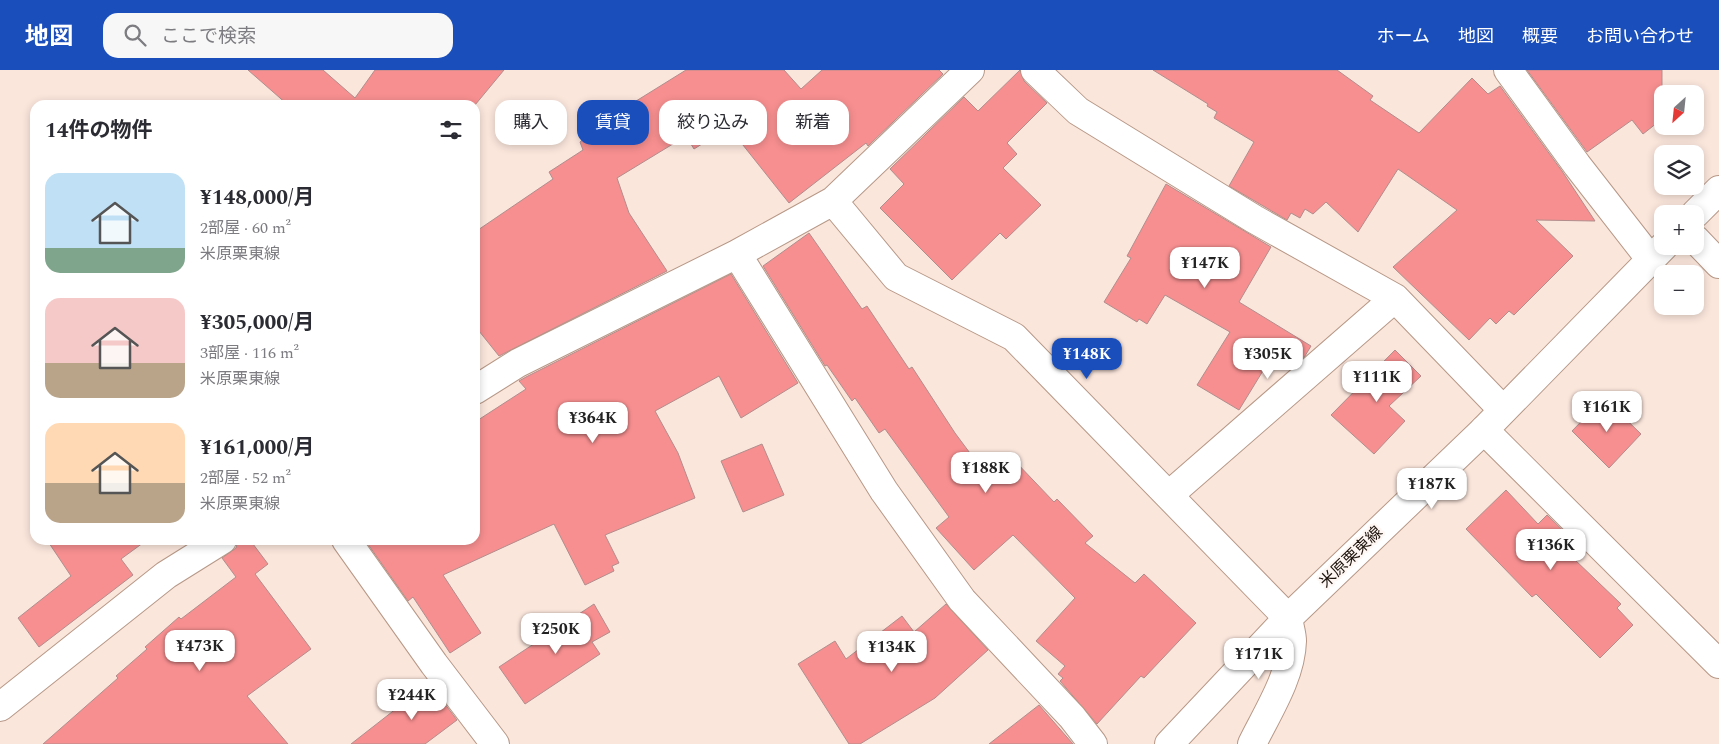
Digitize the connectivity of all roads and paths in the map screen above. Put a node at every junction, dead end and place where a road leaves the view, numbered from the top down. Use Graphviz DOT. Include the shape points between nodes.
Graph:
graph roads {
  1 [pos="970,70"];
  2 [pos="1035,70"];
  3 [pos="1508,70"];
  4 [pos="1718,192"];
  5 [pos="833,201"];
  6 [pos="1704,205"];
  7 [pos="1704,248"];
  8 [pos="1654,249"];
  9 [pos="737,254"];
  10 [pos="1656,255"];
  11 [pos="1719,264"];
  12 [pos="1396,298"];
  13 [pos="480,380"];
  14 [pos="1503,410"];
  15 [pos="1484,430"];
  16 [pos="1169,494"];
  17 [pos="214,545"];
  18 [pos="350,545"];
  19 [pos="1288,618"];
  20 [pos="1719,664"];
  21 [pos="0,708"];
  22 [pos="495,744"];
  23 [pos="1092,744"];
  24 [pos="1169,744"];
  25 [pos="1252,744"];
  1 -- 5 [label="street"];
  2 -- 12 [label="street" via="1078,111 1254,219"];
  3 -- 8 [label="street" via="1577,165"];
  4 -- 6 [label="street"];
  5 -- 9 [label="street"];
  5 -- 16 [label="street" via="896,277 1014,337"];
  7 -- 11 [label="street"];
  9 -- 13 [label="street"];
  9 -- 23 [label="street" via="884,491 956,593 1072,717"];
  10 -- 14 [label="street, 米原栗東線"];
  12 -- 14 [label="street"];
  12 -- 16 [label="street"];
  14 -- 15 [label="street, 米原栗東線"];
  15 -- 19 [label="street, 米原栗東線"];
  15 -- 20 [label="street"];
  16 -- 19 [label="street"];
  17 -- 21 [label="street" via="166,575"];
  18 -- 22 [label="street"];
  19 -- 24 [label="street, 米原栗東線"];
  19 -- 25 [label="street" via="1292,641 1289,659"];
}
